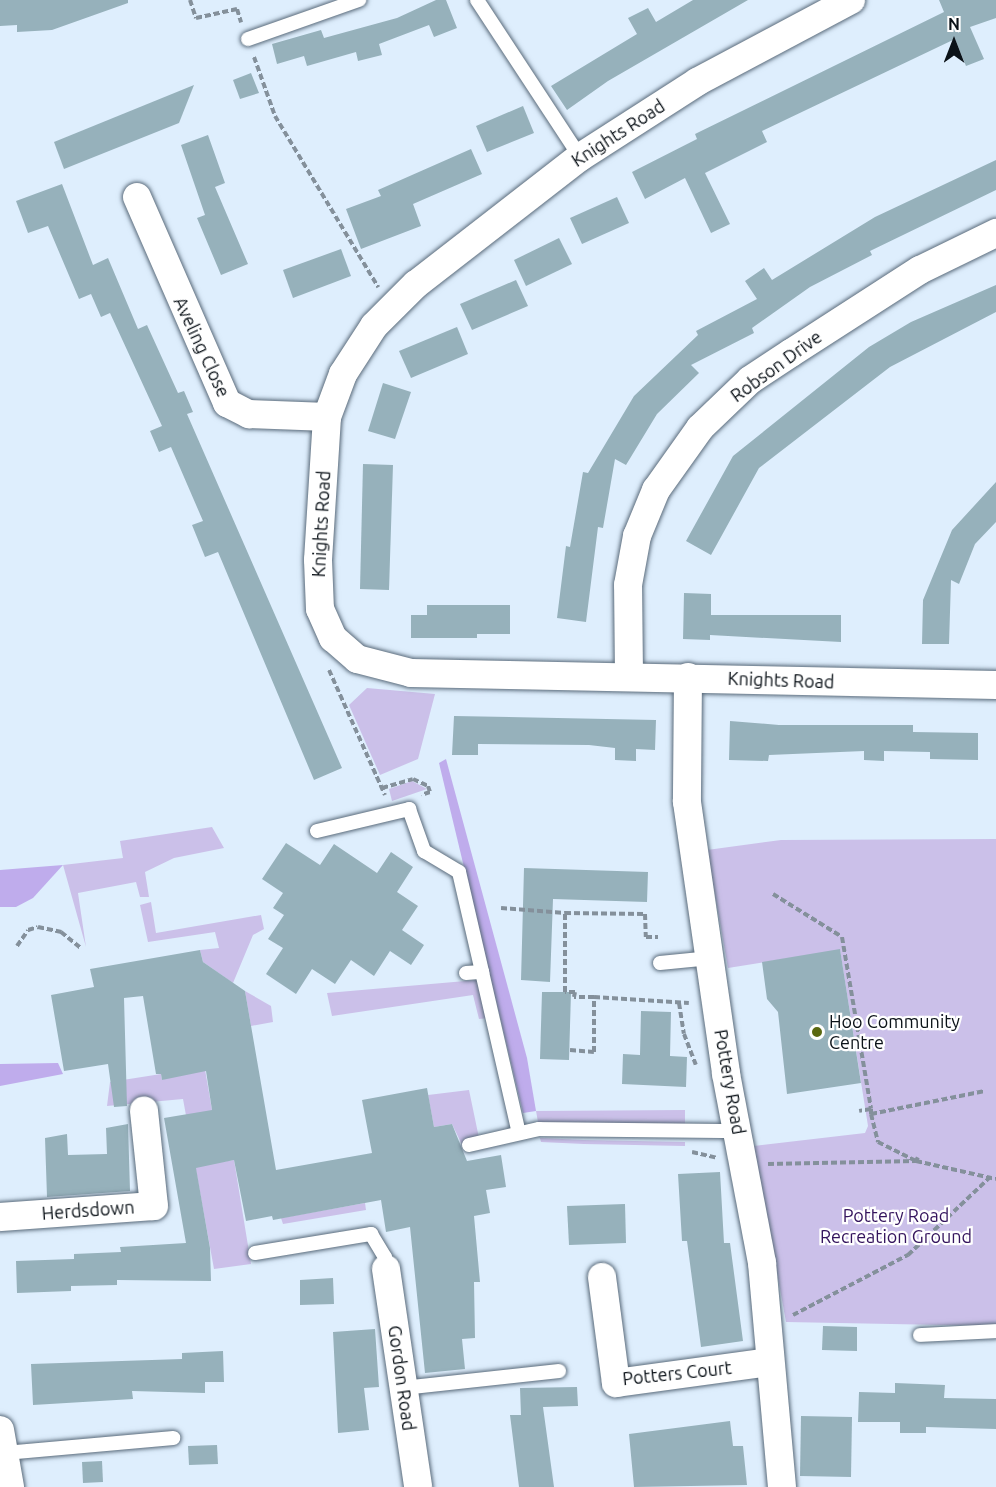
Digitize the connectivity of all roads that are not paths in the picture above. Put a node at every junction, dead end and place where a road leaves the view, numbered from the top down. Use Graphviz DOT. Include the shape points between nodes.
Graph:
graph roads {
  1 [pos="359,0"];
  2 [pos="477,0"];
  3 [pos="851,0"];
  4 [pos="248,39"];
  5 [pos="580,157"];
  6 [pos="137,197"];
  7 [pos="996,233"];
  8 [pos="327,417"];
  9 [pos="629,676"];
  10 [pos="688,677"];
  11 [pos="996,686"];
  12 [pos="317,831"];
  13 [pos="711,958"];
  14 [pos="660,963"];
  15 [pos="482,972"];
  16 [pos="466,973"];
  17 [pos="144,1111"];
  18 [pos="738,1131"];
  19 [pos="519,1133"];
  20 [pos="469,1145"];
  21 [pos="0,1217"];
  22 [pos="255,1253"];
  23 [pos="386,1269"];
  24 [pos="602,1276"];
  25 [pos="996,1331"];
  26 [pos="920,1335"];
  27 [pos="770,1362"];
  28 [pos="559,1371"];
  29 [pos="403,1388"];
  30 [pos="173,1438"];
  31 [pos="2,1440"];
  32 [pos="10,1487"];
  33 [pos="417,1487"];
  34 [pos="782,1487"];
  1 -- 4 [label="lane"];
  2 -- 5 [label="lane"];
  3 -- 5 [label="street, Knights Road" via="697,82"];
  5 -- 8 [label="street, Knights Road" via="416,284 393,307 356,349"];
  6 -- 8 [label="street, Aveling Close" via="227,403 249,414"];
  7 -- 9 [label="street, Robson Drive" via="911,276 750,380 700,428 656,490 637,536 628,585"];
  8 -- 9 [label="street, Knights Road" via="318,560 323,623 333,638 357,659 384,669 481,675"];
  9 -- 10 [label="street, Knights Road"];
  10 -- 11 [label="street, Knights Road"];
  10 -- 13 [label="street, Pottery Road" via="687,802"];
  12 -- 15 [label="lane" via="409,809 424,851 459,872"];
  13 -- 14 [label="lane"];
  13 -- 18 [label="street, Pottery Road"];
  15 -- 16 [label="lane"];
  15 -- 19 [label="lane"];
  17 -- 21 [label="street, Herdsdown" via="154,1206"];
  18 -- 19 [label="lane" via="539,1129"];
  18 -- 27 [label="street, Pottery Road" via="746,1166"];
  19 -- 20 [label="lane"];
  22 -- 23 [label="lane" via="371,1234 385,1257"];
  23 -- 29 [label="street, Gordon Road"];
  24 -- 27 [label="street, Potters Court" via="616,1383"];
  25 -- 26 [label="lane"];
  27 -- 34 [label="street, Pottery Road"];
  28 -- 29 [label="lane"];
  29 -- 33 [label="street, Gordon Road"];
  30 -- 31 [label="lane"];
  31 -- 32 [label="street"];
}
